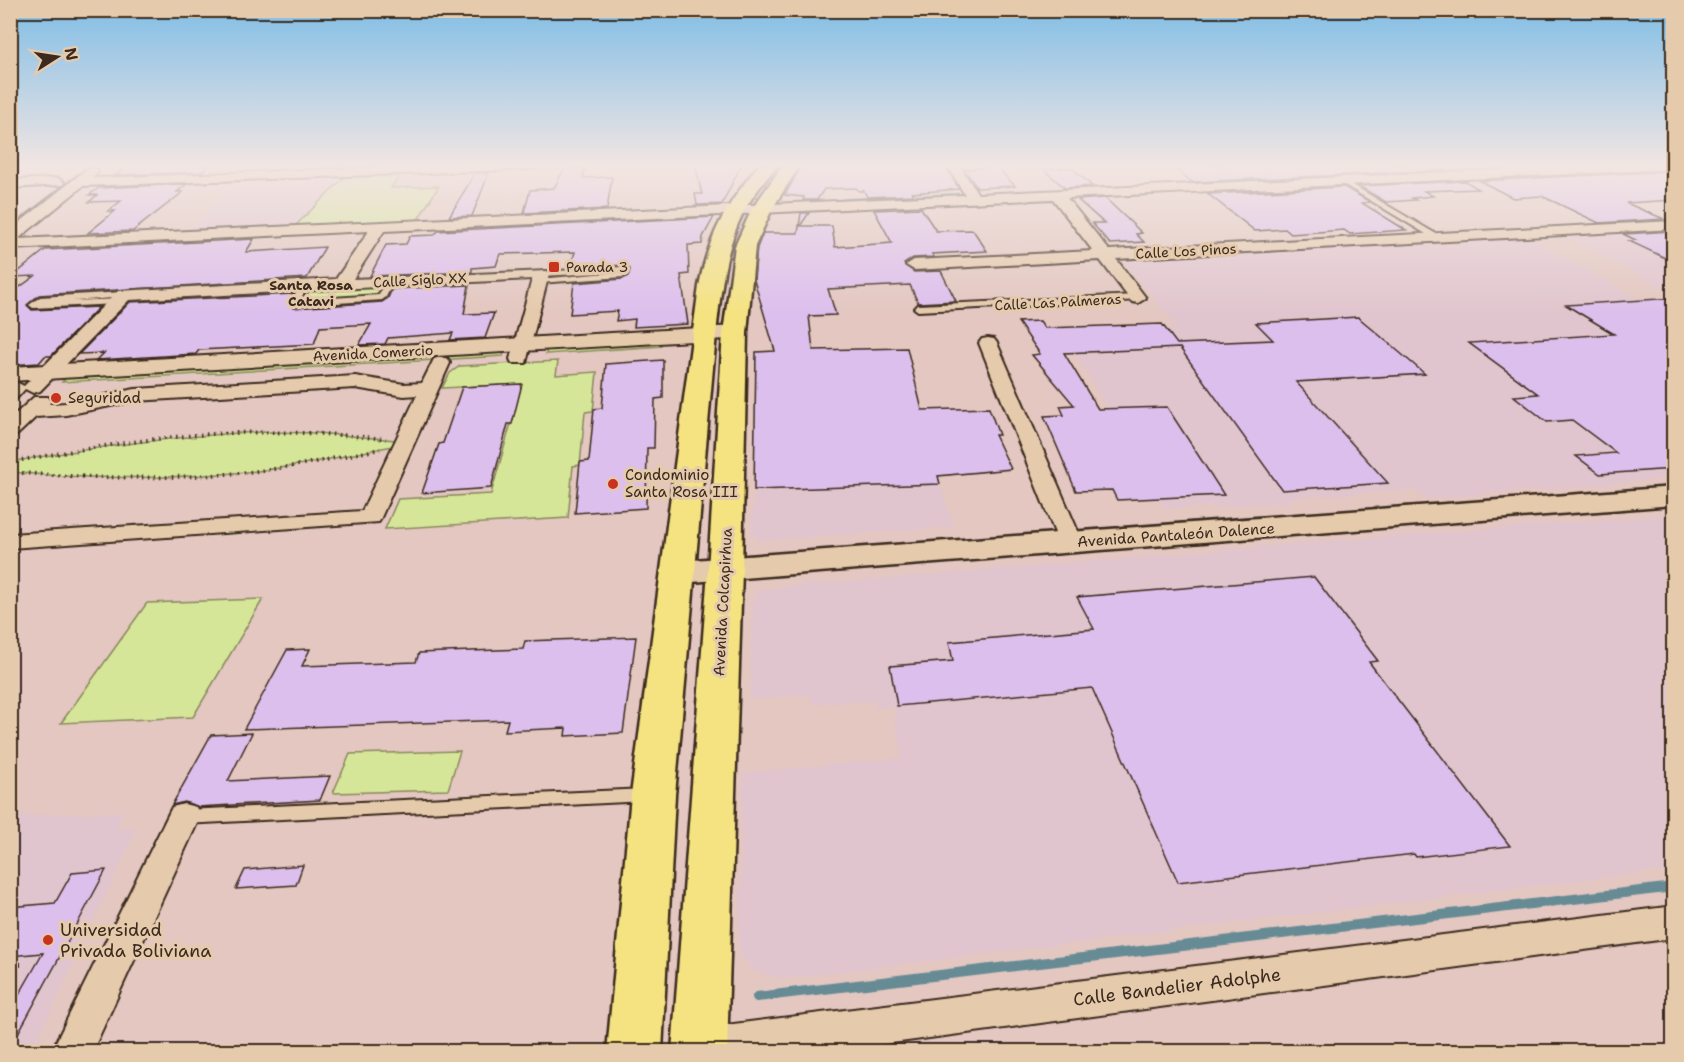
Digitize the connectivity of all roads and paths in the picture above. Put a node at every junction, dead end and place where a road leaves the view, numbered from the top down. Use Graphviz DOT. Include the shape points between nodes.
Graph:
graph roads {
  1 [pos="39,215"];
  2 [pos="633,215"];
  3 [pos="732,215"];
  4 [pos="759,215"];
  5 [pos="1073,215"];
  6 [pos="1399,215"];
  7 [pos="1674,225"];
  8 [pos="380,226"];
  9 [pos="10,238"];
  10 [pos="1439,238"];
  11 [pos="10,244"];
  12 [pos="1105,255"];
  13 [pos="914,265"];
  14 [pos="540,277"];
  15 [pos="389,282"];
  16 [pos="341,284"];
  17 [pos="304,286"];
  18 [pos="121,298"];
  19 [pos="1138,298"];
  20 [pos="918,308"];
  21 [pos="719,340"];
  22 [pos="988,343"];
  23 [pos="521,351"];
  24 [pos="441,363"];
  25 [pos="26,384"];
  26 [pos="428,388"];
  27 [pos="30,411"];
  28 [pos="10,430"];
  29 [pos="404,443"];
  30 [pos="10,462"];
  31 [pos="10,472"];
  32 [pos="1674,496"];
  33 [pos="10,542"];
  34 [pos="1071,543"];
  35 [pos="725,570"];
  36 [pos="679,572"];
  37 [pos="653,795"];
  38 [pos="184,817"];
  39 [pos="1674,922"];
  40 [pos="27,964"];
  41 [pos="10,965"];
  42 [pos="692,1050"];
  43 [pos="70,1052"];
  44 [pos="634,1052"];
  1 -- 9 [label="street"];
  2 -- 8 [label="street"];
  3 -- 21 [label="main road, Avenida Colcapirhua" via="714,266"];
  4 -- 21 [label="main road, Avenida Colcapirhua" via="745,246"];
  5 -- 12 [label="street, Calle Las Palmeras"];
  6 -- 10 [label="lane"];
  7 -- 10 [label="street, Calle Los Pinos"];
  8 -- 11 [label="street"];
  8 -- 16 [label="street"];
  10 -- 12 [label="street, Calle Los Pinos"];
  12 -- 13 [label="street, Calle Los Pinos"];
  12 -- 19 [label="street, Calle Las Palmeras"];
  14 -- 14 [label="lane, Calle Siglo XX" via="623,275 624,269"];
  14 -- 15 [label="street, Calle Siglo XX"];
  14 -- 23 [label="street"];
  15 -- 16 [label="street, Calle Siglo XX"];
  15 -- 17 [label="lane" via="382,297 294,303"];
  16 -- 17 [label="street, Calle Siglo XX"];
  17 -- 18 [label="street, Calle Siglo XX"];
  18 -- 18 [label="lane, Calle Siglo XX" via="40,300 33,305"];
  18 -- 25 [label="street"];
  19 -- 20 [label="lane, Calle Las Palmeras"];
  21 -- 23 [label="street, Avenida Comercio"];
  21 -- 35 [label="main road, Avenida Colcapirhua"];
  21 -- 36 [label="main road, Avenida Colcapirhua"];
  22 -- 34 [label="street"];
  23 -- 24 [label="street, Avenida Comercio"];
  23 -- 25 [label="street, Avenida Comercio"];
  24 -- 25 [label="street, Avenida Comercio"];
  24 -- 26 [label="street"];
  25 -- 27 [label="street"];
  26 -- 27 [label="street" via="404,390 355,382 135,395 66,409"];
  26 -- 29 [label="street"];
  27 -- 28 [label="street"];
  29 -- 30 [label="path" via="317,433 220,434 122,444"];
  29 -- 31 [label="path" via="247,471 107,478"];
  29 -- 33 [label="street" via="371,517"];
  32 -- 34 [label="main road, Avenida Pantaleón Dalence"];
  34 -- 35 [label="main road, Avenida Pantaleón Dalence"];
  35 -- 36 [label="main road, Avenida Pantaleón Dalence"];
  35 -- 42 [label="main road, Avenida Colcapirhua"];
  36 -- 37 [label="main road, Avenida Colcapirhua"];
  37 -- 38 [label="lane"];
  37 -- 44 [label="main road, Avenida Colcapirhua"];
  38 -- 43 [label="street"];
  39 -- 42 [label="street, Calle Bandelier Adolphe"];
  40 -- 41 [label="path"];
}
